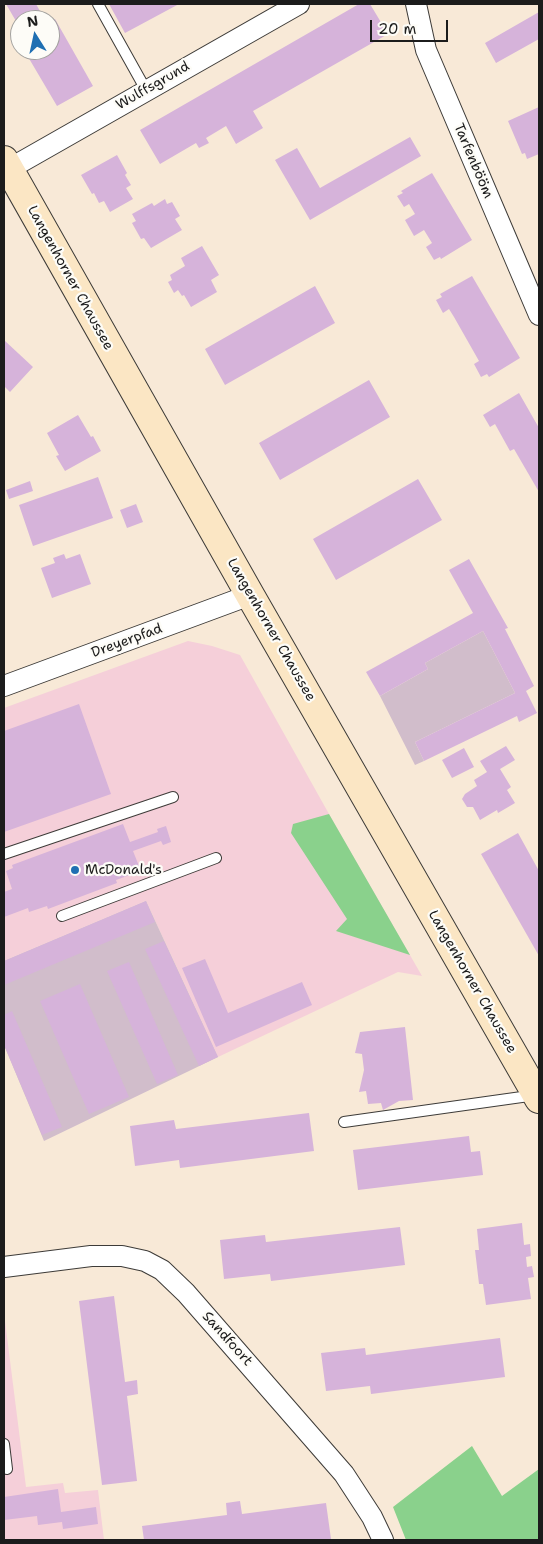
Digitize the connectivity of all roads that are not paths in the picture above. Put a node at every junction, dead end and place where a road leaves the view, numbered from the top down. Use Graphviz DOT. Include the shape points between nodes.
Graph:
graph roads {
  1 [pos="98,4"];
  2 [pos="299,4"];
  3 [pos="416,4"];
  4 [pos="146,90"];
  5 [pos="6,164"];
  6 [pos="539,314"];
  7 [pos="250,595"];
  8 [pos="4,686"];
  9 [pos="173,797"];
  10 [pos="4,854"];
  11 [pos="216,858"];
  12 [pos="62,916"];
  13 [pos="538,1097"];
  14 [pos="344,1122"];
  15 [pos="4,1267"];
  16 [pos="4,1444"];
  17 [pos="7,1469"];
  18 [pos="383,1540"];
  1 -- 4 [label="lane"];
  2 -- 4 [label="street, Wulffsgrund"];
  3 -- 6 [label="street, Tarfenbööm" via="426,50"];
  4 -- 5 [label="street, Wulffsgrund"];
  5 -- 7 [label="main road, Langenhorner Chaussee"];
  7 -- 8 [label="street, Dreyerpfad"];
  7 -- 13 [label="main road, Langenhorner Chaussee"];
  9 -- 10 [label="lane"];
  11 -- 12 [label="lane"];
  13 -- 14 [label="lane"];
  15 -- 18 [label="street, Sandfoort" via="91,1256 122,1256 145,1261 162,1270 344,1474"];
  16 -- 17 [label="lane"];
}
